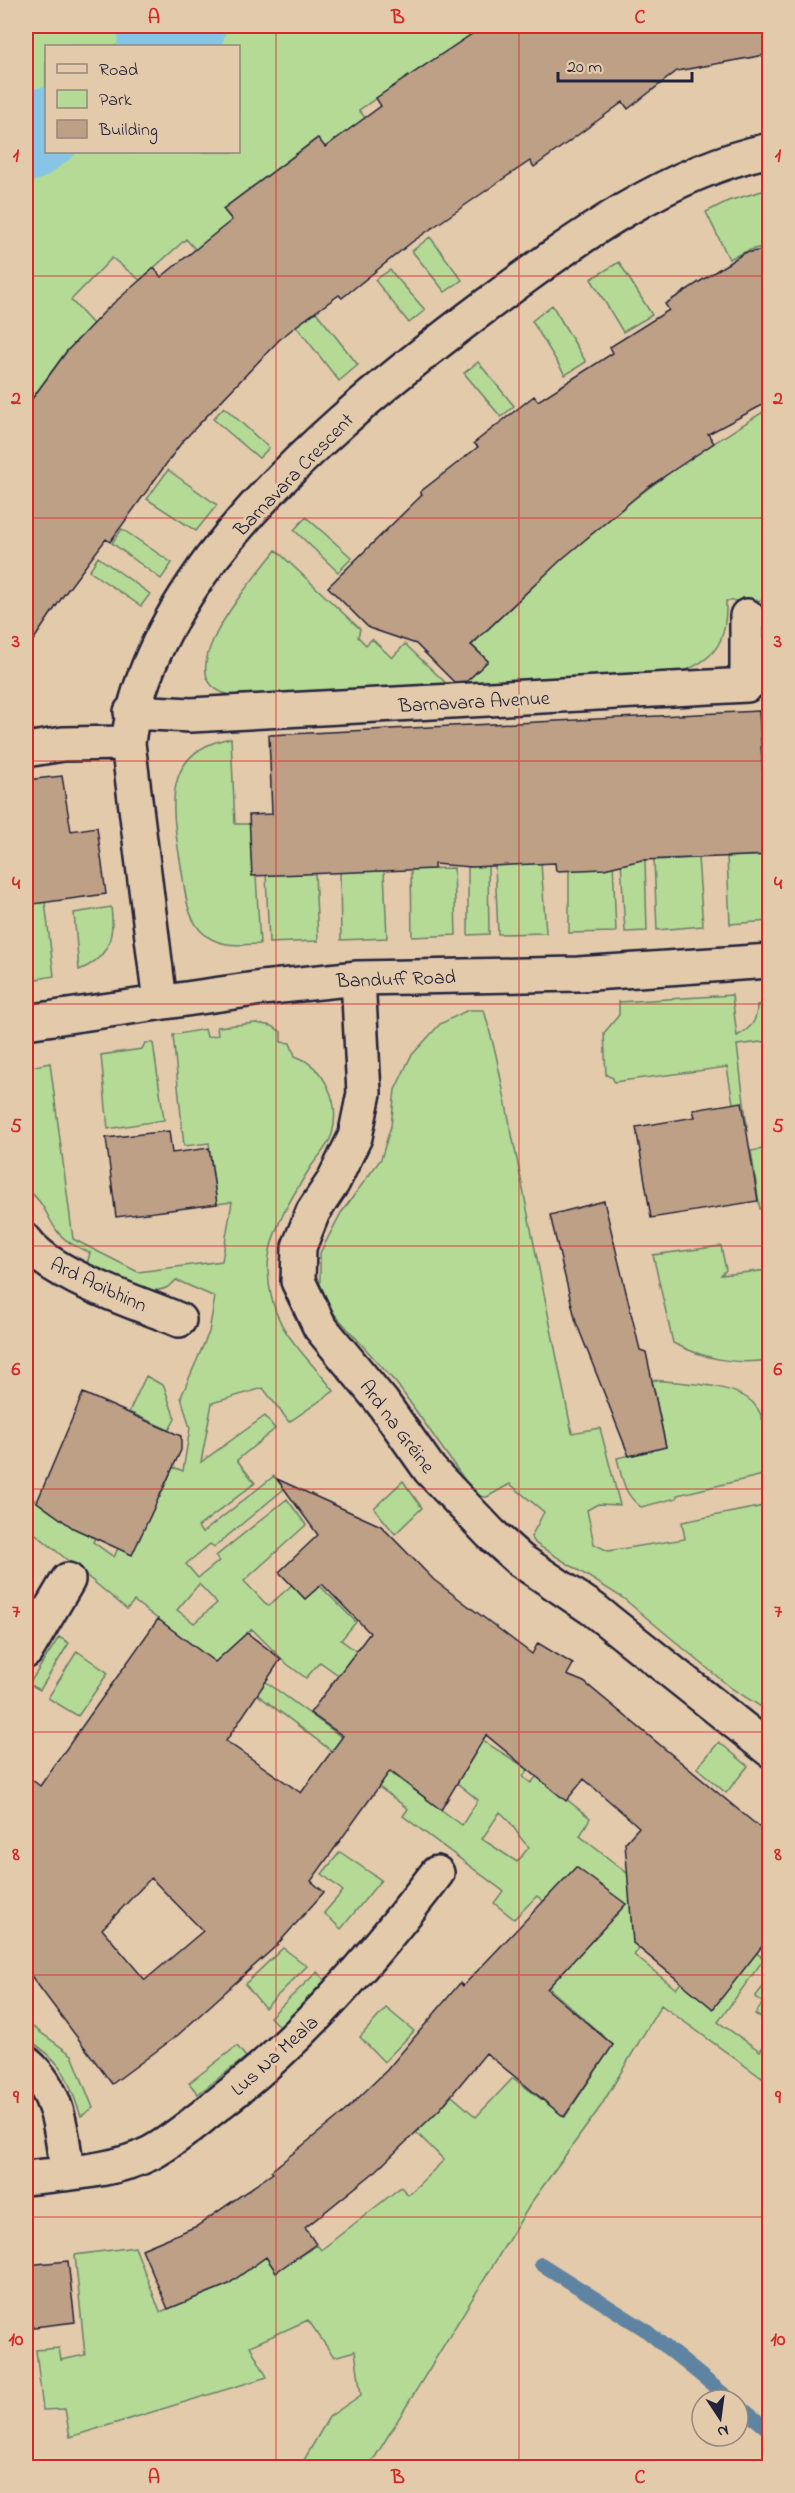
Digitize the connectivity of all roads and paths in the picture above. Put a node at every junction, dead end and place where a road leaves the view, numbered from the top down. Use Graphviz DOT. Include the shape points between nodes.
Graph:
graph roads {
  1 [pos="770,150"];
  2 [pos="747,616"];
  3 [pos="130,728"];
  4 [pos="26,750"];
  5 [pos="770,961"];
  6 [pos="358,978"];
  7 [pos="160,1002"];
  8 [pos="26,1022"];
  9 [pos="26,1241"];
  10 [pos="179,1320"];
  11 [pos="68,1580"];
  12 [pos="26,1652"];
  13 [pos="770,1750"];
  14 [pos="437,1873"];
  15 [pos="26,2063"];
  16 [pos="67,2173"];
  17 [pos="26,2178"];
  1 -- 3 [label="street, Barnavara Crescent" via="704,171 644,199 549,259 340,422 271,491 212,559 175,614 149,663"];
  2 -- 3 [label="street, Barnavara Avenue" via="747,685 191,715"];
  3 -- 4 [label="street"];
  3 -- 7 [label="street, Barnavara Crescent"];
  5 -- 6 [label="street, Banduff Road" via="578,974"];
  6 -- 7 [label="street, Banduff Road"];
  6 -- 13 [label="street, Ard na Gréine" via="364,1093 355,1137 313,1212 299,1247 298,1281 320,1327 382,1402 430,1470 491,1534 520,1560 593,1609"];
  7 -- 8 [label="street, Banduff Road"];
  9 -- 10 [label="street, Ard Aoibhinn" via="46,1261 68,1273"];
  11 -- 12 [label="street"];
  14 -- 16 [label="street, Lus Na Meala" via="398,1924 302,2033 237,2090 150,2153 118,2165"];
  15 -- 16 [label="street" via="41,2076 52,2095"];
  16 -- 17 [label="street, Lus Na Meala"];
}
